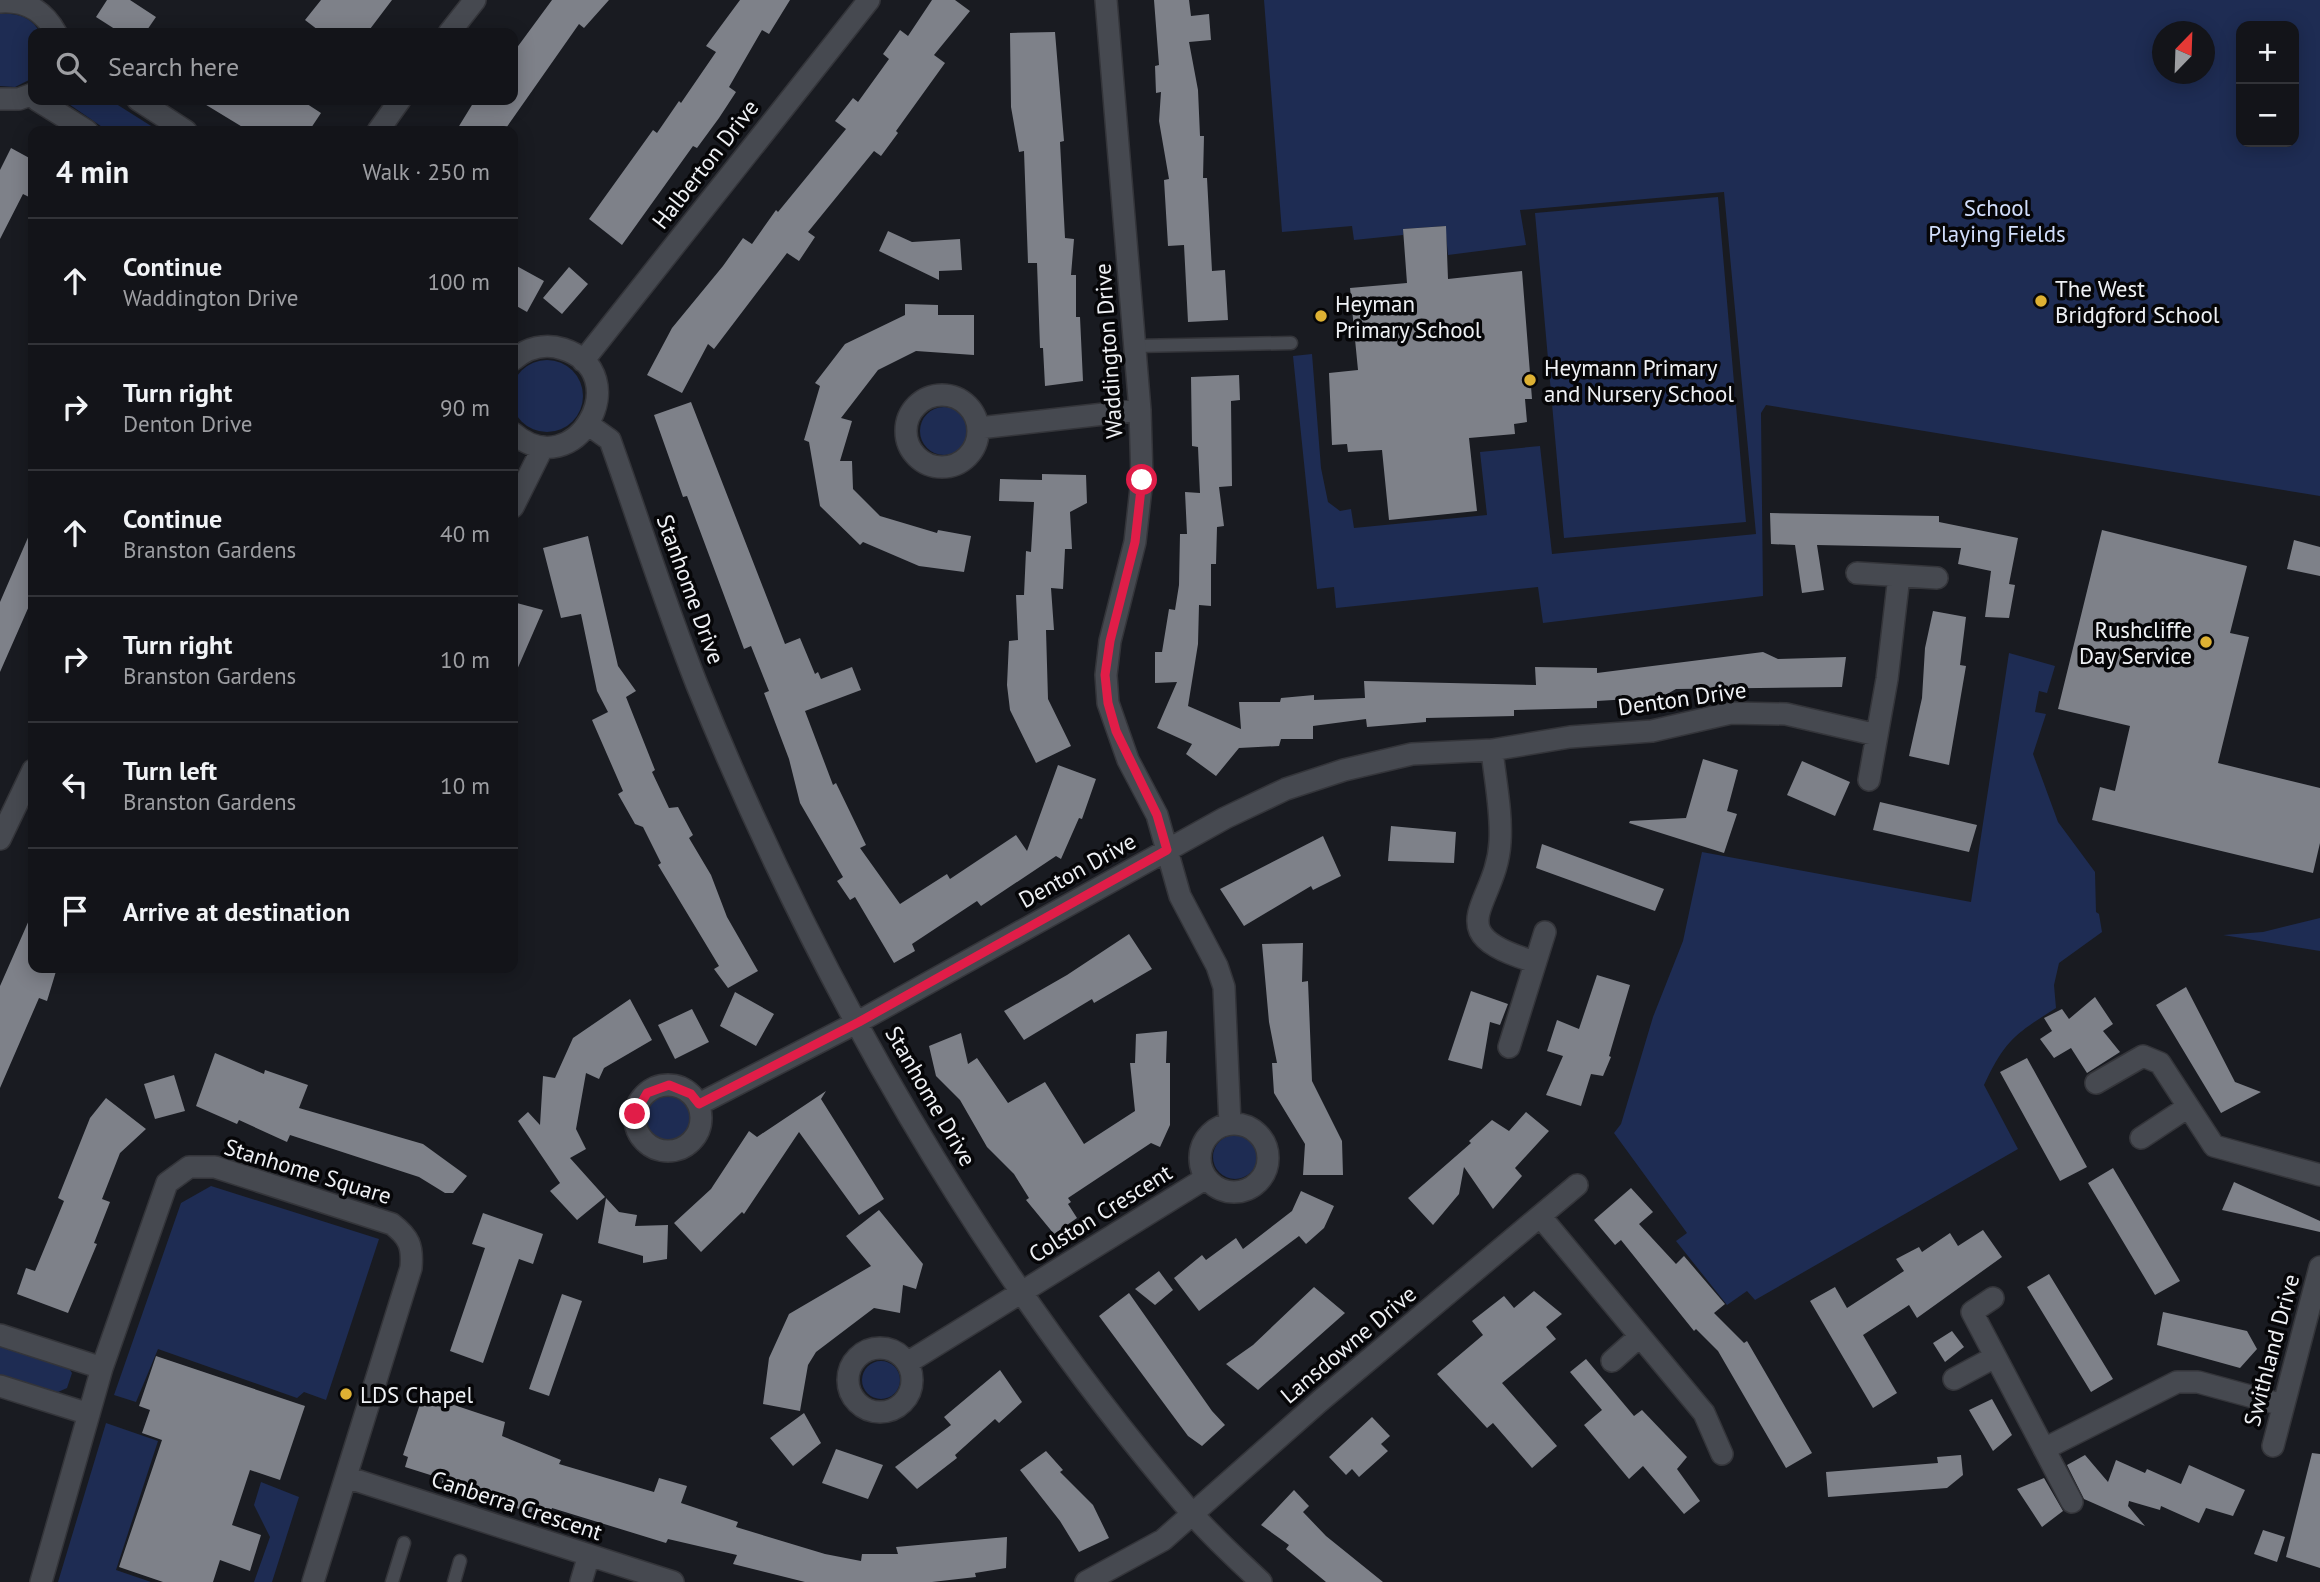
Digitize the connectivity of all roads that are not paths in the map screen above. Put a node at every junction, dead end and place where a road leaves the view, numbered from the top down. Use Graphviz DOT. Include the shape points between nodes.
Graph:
graph roads {
  1 [pos="475,0"];
  2 [pos="869,0"];
  3 [pos="1106,0"];
  4 [pos="0,2"];
  5 [pos="37,4"];
  6 [pos="53,28"];
  7 [pos="453,28"];
  8 [pos="28,97"];
  9 [pos="0,99"];
  10 [pos="48,105"];
  11 [pos="146,105"];
  12 [pos="396,105"];
  13 [pos="79,126"];
  14 [pos="178,126"];
  15 [pos="381,126"];
  16 [pos="1291,343"];
  17 [pos="1135,346"];
  18 [pos="518,351"];
  19 [pos="583,361"];
  20 [pos="1140,410"];
  21 [pos="589,425"];
  22 [pos="979,428"];
  23 [pos="518,436"];
  24 [pos="543,447"];
  25 [pos="518,497"];
  26 [pos="1857,573"];
  27 [pos="1899,576"];
  28 [pos="1937,578"];
  29 [pos="1877,735"];
  30 [pos="1492,750"];
  31 [pos="28,780"];
  32 [pos="1869,780"];
  33 [pos="0,839"];
  34 [pos="1167,850"];
  35 [pos="1545,932"];
  36 [pos="1535,962"];
  37 [pos="859,1022"];
  38 [pos="1508,1047"];
  39 [pos="2096,1083"];
  40 [pos="699,1104"];
  41 [pos="2188,1107"];
  42 [pos="1230,1124"];
  43 [pos="2141,1138"];
  44 [pos="2320,1175"];
  45 [pos="1206,1178"];
  46 [pos="1577,1185"];
  47 [pos="1540,1216"];
  48 [pos="2320,1267"];
  49 [pos="1022,1292"];
  50 [pos="1993,1298"];
  51 [pos="0,1335"];
  52 [pos="1640,1336"];
  53 [pos="1995,1357"];
  54 [pos="1612,1361"];
  55 [pos="908,1363"];
  56 [pos="102,1368"];
  57 [pos="1954,1379"];
  58 [pos="0,1386"];
  59 [pos="2283,1405"];
  60 [pos="89,1414"];
  61 [pos="2273,1446"];
  62 [pos="2044,1449"];
  63 [pos="1722,1454"];
  64 [pos="346,1477"];
  65 [pos="2072,1502"];
  66 [pos="1191,1513"];
  67 [pos="404,1543"];
  68 [pos="589,1555"];
  69 [pos="460,1561"];
  70 [pos="40,1582"];
  71 [pos="313,1582"];
  72 [pos="392,1582"];
  73 [pos="454,1582"];
  74 [pos="581,1582"];
  75 [pos="673,1582"];
  76 [pos="1086,1582"];
  77 [pos="1261,1582"];
  1 -- 7 [label="street"];
  2 -- 19 [label="street, Halberton Drive"];
  3 -- 17 [label="street, Waddington Drive"];
  4 -- 5 [label="street"];
  5 -- 6 [label="street"];
  8 -- 9 [label="street"];
  10 -- 13 [label="street"];
  11 -- 14 [label="street"];
  12 -- 15 [label="street"];
  16 -- 17 [label="lane"];
  17 -- 20 [label="street, Waddington Drive"];
  18 -- 19 [label="street" via="556,347"];
  19 -- 21 [label="street" via="598,392"];
  20 -- 22 [label="street"];
  20 -- 34 [label="street, Waddington Drive" via="1142,480 1135,542 1105,675 1116,731 1157,815"];
  21 -- 24 [label="street" via="569,441"];
  21 -- 37 [label="street, Stanhome Drive" via="610,440 697,683 798,909"];
  23 -- 24 [label="street"];
  24 -- 25 [label="street"];
  26 -- 27 [label="street"];
  27 -- 28 [label="street"];
  27 -- 29 [label="street"];
  29 -- 30 [label="street, Denton Drive" via="1786,714 1731,713 1652,731 1570,737"];
  29 -- 32 [label="street"];
  30 -- 34 [label="street, Denton Drive" via="1412,754 1344,770 1286,789"];
  30 -- 36 [label="street" via="1501,840 1482,899 1480,932 1504,953"];
  31 -- 33 [label="street"];
  34 -- 37 [label="street, Denton Drive"];
  34 -- 42 [label="street" via="1180,896 1224,987"];
  35 -- 36 [label="street"];
  36 -- 38 [label="street"];
  37 -- 40 [label="street, Denton Drive"];
  37 -- 49 [label="street, Stanhome Drive" via="936,1162"];
  39 -- 41 [label="street" via="2143,1056 2160,1063"];
  41 -- 43 [label="street"];
  41 -- 44 [label="street" via="2214,1146"];
  42 -- 45 [label="street, Colston Crescent" via="1220,1126 1205,1140 1199,1159"];
  42 -- 45 [label="street, Colston Crescent" via="1242,1124 1262,1137 1267,1148 1266,1172 1249,1189 1238,1192 1215,1187"];
  45 -- 49 [label="street, Colston Crescent"];
  46 -- 47 [label="street, Lansdowne Drive"];
  47 -- 52 [label="street"];
  47 -- 66 [label="street, Lansdowne Drive"];
  48 -- 59 [label="street, Swithland Drive"];
  49 -- 55 [label="street, Colston Crescent"];
  49 -- 66 [label="street, Stanhome Drive"];
  50 -- 53 [label="street" via="1972,1312"];
  51 -- 56 [label="street"];
  52 -- 54 [label="street"];
  52 -- 63 [label="street" via="1704,1413"];
  53 -- 57 [label="street"];
  53 -- 62 [label="street"];
  56 -- 60 [label="street, Stanhome Square"];
  56 -- 64 [label="street, Stanhome Square" via="167,1183 189,1167 215,1167 392,1224 407,1235 413,1251 411,1268"];
  58 -- 60 [label="street"];
  59 -- 61 [label="street, Swithland Drive"];
  59 -- 62 [label="street" via="2198,1382 2177,1382"];
  60 -- 70 [label="street, Stanhome Square"];
  62 -- 65 [label="street"];
  64 -- 68 [label="street, Canberra Crescent"];
  64 -- 71 [label="street, Stanhome Square"];
  66 -- 76 [label="street" via="1163,1539"];
  66 -- 77 [label="street, Stanhome Drive"];
  67 -- 72 [label="lane"];
  68 -- 74 [label="street"];
  68 -- 75 [label="street, Canberra Crescent"];
  69 -- 73 [label="lane"];
}
